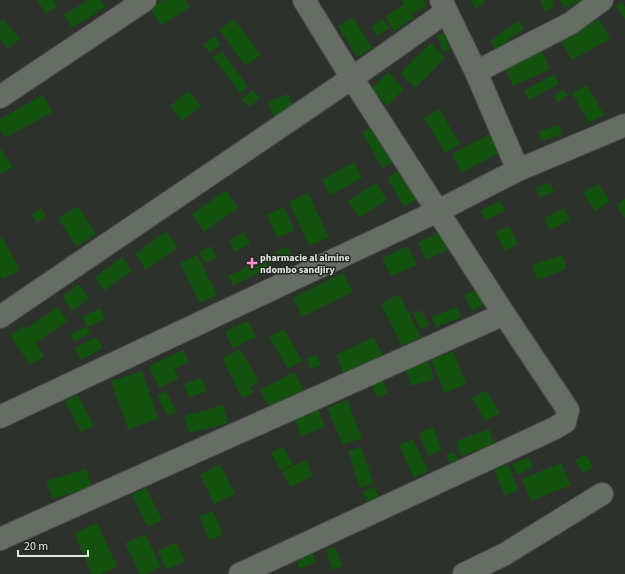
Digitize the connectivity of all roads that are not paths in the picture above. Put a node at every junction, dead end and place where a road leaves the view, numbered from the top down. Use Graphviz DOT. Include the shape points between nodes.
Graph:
graph roads {
  1 [pos="145,0"];
  2 [pos="304,0"];
  3 [pos="602,0"];
  4 [pos="443,6"];
  5 [pos="476,72"];
  6 [pos="352,78"];
  7 [pos="0,97"];
  8 [pos="625,125"];
  9 [pos="518,170"];
  10 [pos="438,211"];
  11 [pos="504,314"];
  12 [pos="0,317"];
  13 [pos="0,417"];
  14 [pos="602,494"];
  15 [pos="0,539"];
  16 [pos="240,574"];
  17 [pos="464,574"];
  1 -- 7 [label="street"];
  2 -- 6 [label="street"];
  3 -- 5 [label="street" via="571,23"];
  4 -- 5 [label="street"];
  4 -- 6 [label="street"];
  5 -- 9 [label="street"];
  6 -- 10 [label="street"];
  6 -- 12 [label="street"];
  8 -- 9 [label="street"];
  9 -- 10 [label="street"];
  10 -- 11 [label="street"];
  10 -- 13 [label="street"];
  11 -- 15 [label="street"];
  11 -- 16 [label="street" via="568,410 565,422"];
  14 -- 17 [label="street" via="505,554"];
}
